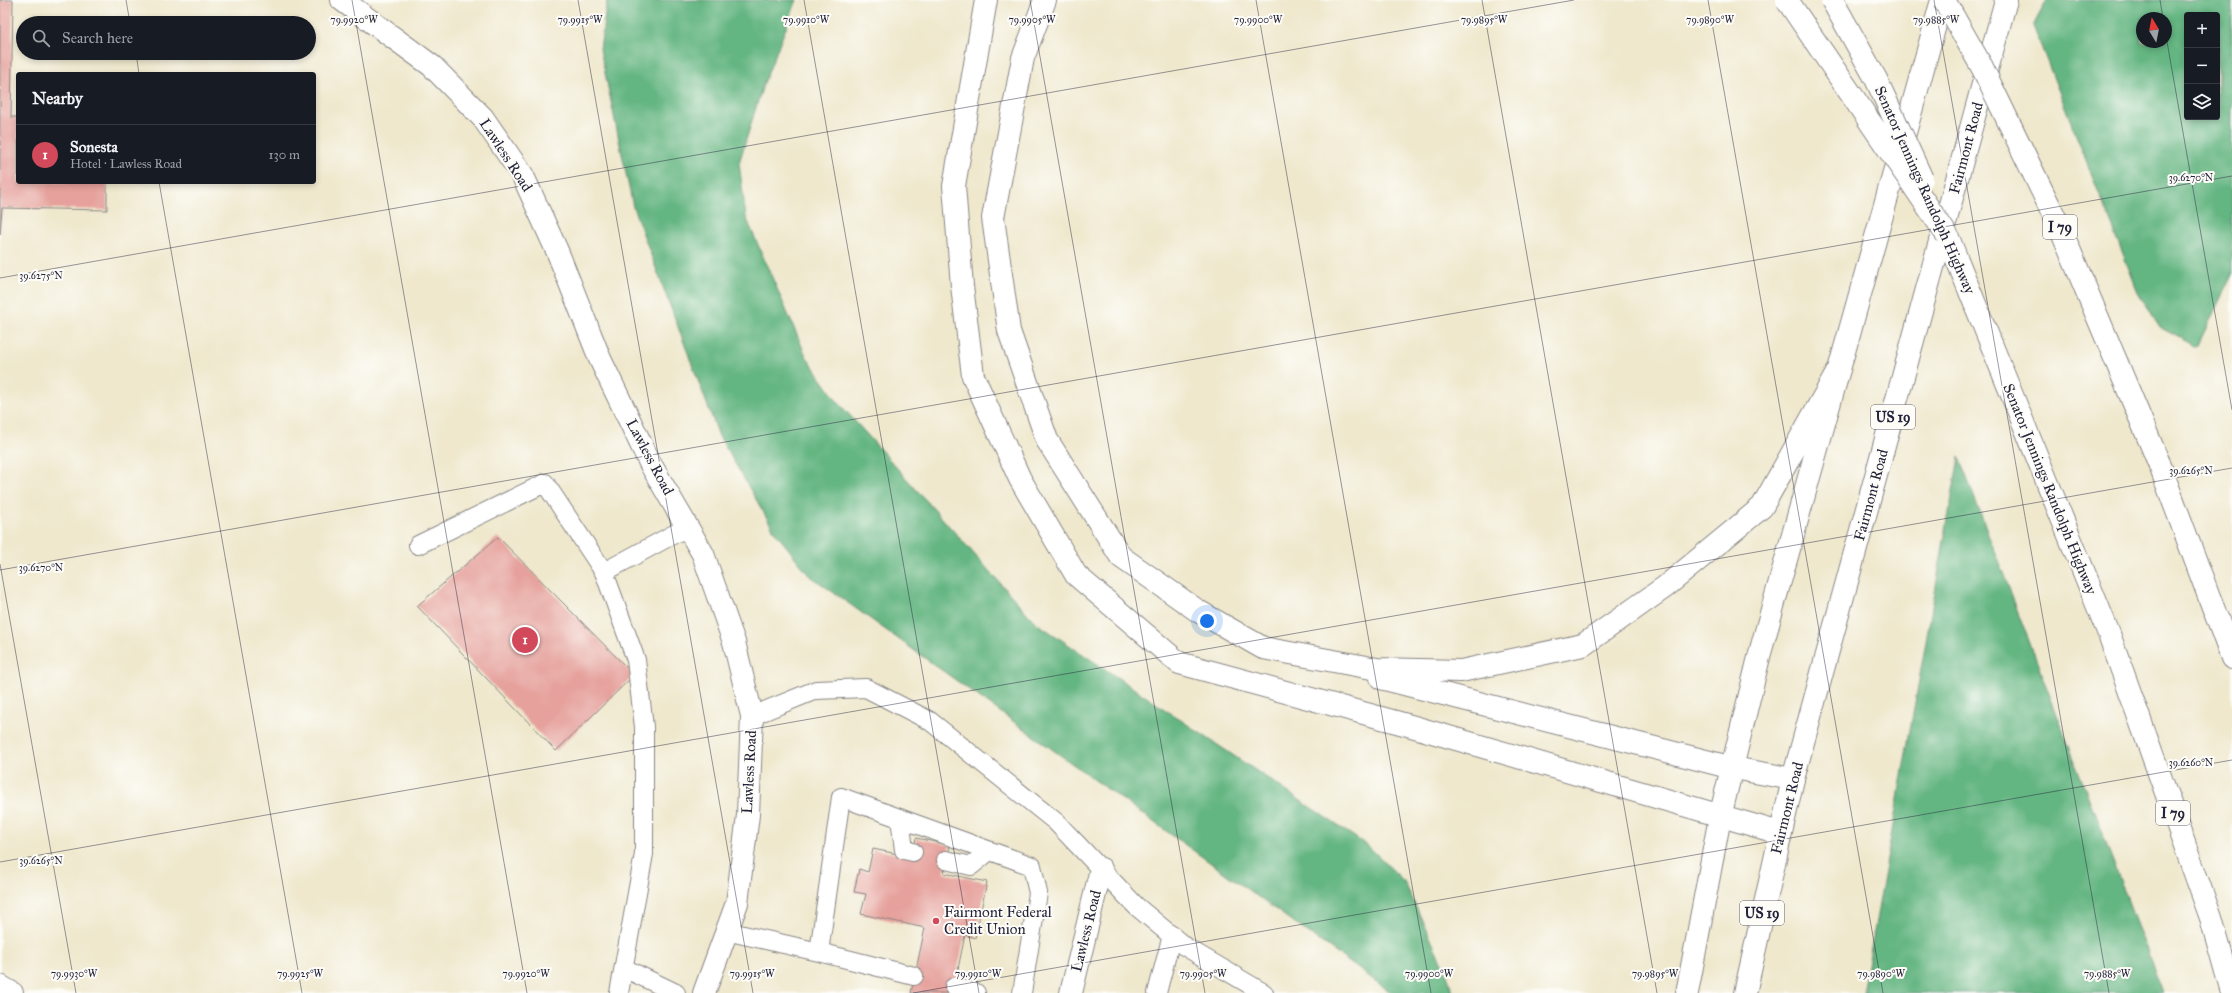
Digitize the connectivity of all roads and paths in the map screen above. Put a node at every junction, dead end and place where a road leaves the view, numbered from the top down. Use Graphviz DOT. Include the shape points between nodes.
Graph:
graph roads {
  1 [pos="342,0"];
  2 [pos="986,0"];
  3 [pos="1045,0"];
  4 [pos="1787,0"];
  5 [pos="1832,0"];
  6 [pos="1943,0"];
  7 [pos="2006,0"];
  8 [pos="1947,235"];
  9 [pos="1838,371"];
  10 [pos="687,527"];
  11 [pos="418,545"];
  12 [pos="604,572"];
  13 [pos="1263,648"];
  14 [pos="2232,658"];
  15 [pos="752,716"];
  16 [pos="1733,768"];
  17 [pos="1793,779"];
  18 [pos="1720,817"];
  19 [pos="900,818"];
  20 [pos="1780,833"];
  21 [pos="990,851"];
  22 [pos="913,852"];
  23 [pos="946,860"];
  24 [pos="1101,869"];
  25 [pos="726,931"];
  26 [pos="1172,935"];
  27 [pos="819,952"];
  28 [pos="624,968"];
  29 [pos="914,976"];
  30 [pos="0,986"];
  31 [pos="954,988"];
  32 [pos="12,993"];
  33 [pos="619,993"];
  34 [pos="676,993"];
  35 [pos="704,993"];
  36 [pos="976,993"];
  37 [pos="1022,993"];
  38 [pos="1071,993"];
  39 [pos="1157,993"];
  40 [pos="1264,993"];
  41 [pos="1687,993"];
  42 [pos="1745,993"];
  43 [pos="2232,993"];
  1 -- 10 [label="main road, Lawless Road" via="432,66 483,118 523,176 558,253 600,359 651,465"];
  2 -- 18 [label="main road" via="954,186 973,376 1020,479 1076,575 1179,663 1411,726"];
  3 -- 13 [label="main road" via="1023,58 994,218 1008,331 1047,440 1121,557 1198,611"];
  4 -- 8 [label="main road, bridge"];
  5 -- 8 [label="main road, Senator Jennings Randolph Highway / I 79, bridge" via="1876,79"];
  6 -- 9 [label="main road"];
  6 -- 14 [label="main road, I 79, bridge" via="1982,66 2062,230 2159,463"];
  7 -- 17 [label="main road, Fairmont Road / US 19"];
  8 -- 43 [label="main road, Senator Jennings Randolph Highway / I 79" via="2109,634 2211,918"];
  9 -- 13 [label="main road" via="1762,507 1664,587 1582,645 1461,671 1377,669"];
  9 -- 16 [label="main road" via="1760,653"];
  10 -- 12 [label="lane"];
  10 -- 15 [label="main road, Lawless Road" via="703,554 734,642"];
  11 -- 12 [label="lane" via="546,483"];
  12 -- 28 [label="lane" via="636,660 644,727 644,854"];
  13 -- 16 [label="main road"];
  15 -- 24 [label="lane" via="816,690 866,688 930,721 1056,822"];
  15 -- 25 [label="main road, Lawless Road" via="748,815 736,903"];
  16 -- 17 [label="main road"];
  16 -- 18 [label="main road"];
  17 -- 20 [label="main road, Fairmont Road / US 19"];
  18 -- 20 [label="main road"];
  18 -- 41 [label="main road"];
  19 -- 21 [label="lane"];
  19 -- 22 [label="lane" via="904,850"];
  19 -- 27 [label="lane" via="841,796"];
  20 -- 42 [label="main road, Fairmont Road / US 19"];
  21 -- 23 [label="lane" via="971,866"];
  21 -- 37 [label="lane" via="1032,866 1038,893"];
  24 -- 26 [label="lane" via="1136,906"];
  24 -- 38 [label="main road, Lawless Road"];
  25 -- 27 [label="lane"];
  25 -- 35 [label="main road, Lawless Road"];
  26 -- 39 [label="lane"];
  26 -- 40 [label="lane" via="1184,946"];
  27 -- 29 [label="lane"];
  28 -- 33 [label="lane"];
  28 -- 34 [label="lane"];
  30 -- 32 [label="main road"];
  31 -- 36 [label="lane"];
}
